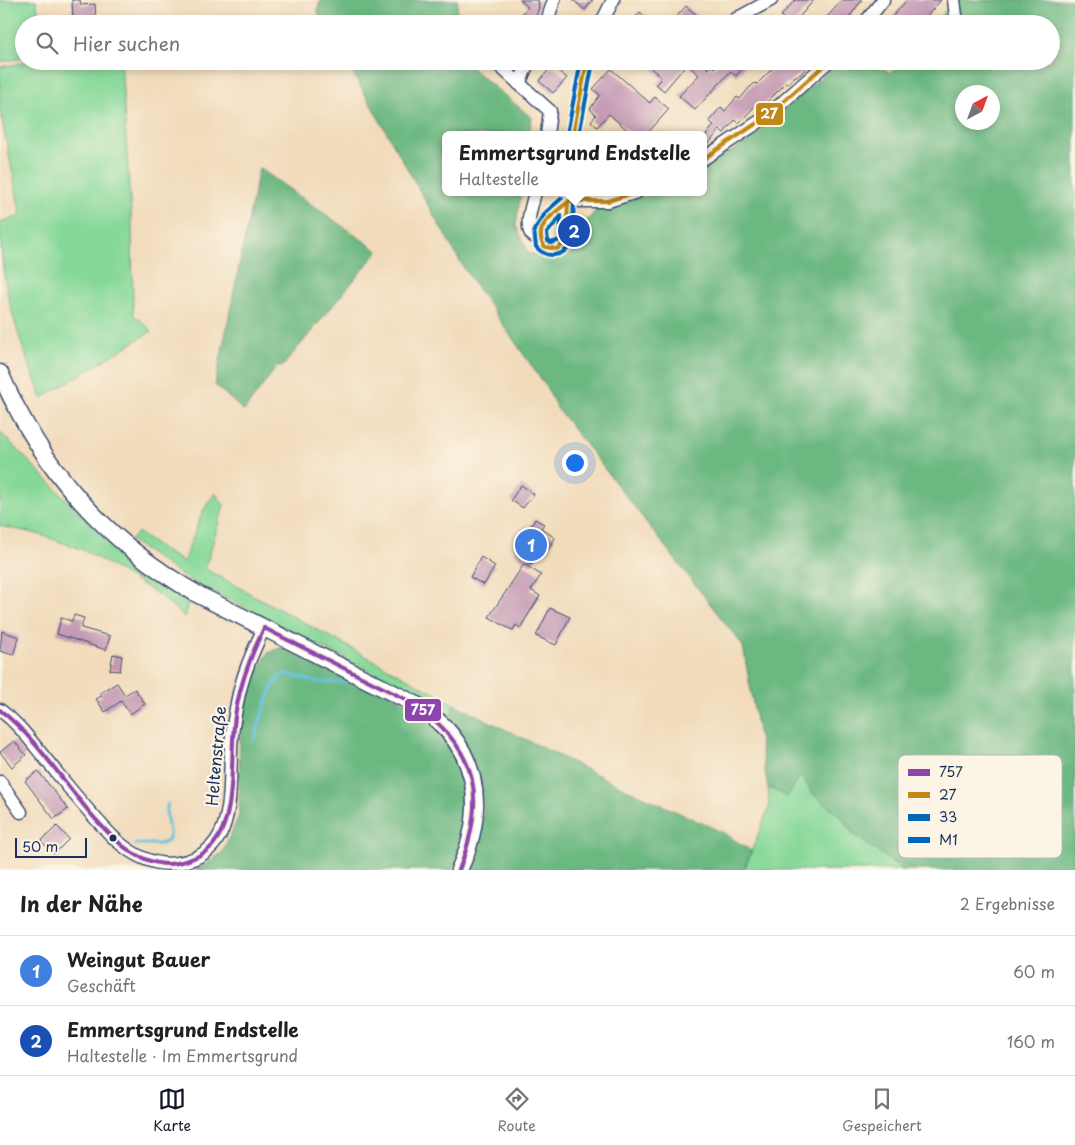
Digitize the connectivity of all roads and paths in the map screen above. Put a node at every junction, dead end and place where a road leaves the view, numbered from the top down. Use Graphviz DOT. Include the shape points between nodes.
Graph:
graph roads {
  1 [pos="554,0"];
  2 [pos="612,0"];
  3 [pos="771,0"];
  4 [pos="883,0"];
  5 [pos="954,0"];
  6 [pos="549,15"];
  7 [pos="605,15"];
  8 [pos="743,15"];
  9 [pos="871,15"];
  10 [pos="956,15"];
  11 [pos="504,70"];
  12 [pos="525,70"];
  13 [pos="585,70"];
  14 [pos="819,70"];
  15 [pos="519,84"];
  16 [pos="548,131"];
  17 [pos="574,131"];
  18 [pos="707,156"];
  19 [pos="534,196"];
  20 [pos="624,196"];
  21 [pos="569,197"];
  22 [pos="0,373"];
  23 [pos="264,628"];
  24 [pos="0,710"];
  25 [pos="0,782"];
  26 [pos="21,812"];
  27 [pos="459,870"];
  1 -- 6 [label="street"];
  2 -- 7 [label="street"];
  3 -- 8 [label="street"];
  4 -- 9 [label="street"];
  5 -- 10 [label="street"];
  11 -- 15 [label="street"];
  12 -- 15 [label="street"];
  13 -- 17 [label="street"];
  14 -- 18 [label="street" via="766,117"];
  15 -- 16 [label="street" via="550,111"];
  19 -- 21 [label="street" via="530,233 551,250 566,242"];
  20 -- 21 [label="street" via="608,201"];
  22 -- 23 [label="main road" via="20,416 47,461 100,522 163,574"];
  23 -- 24 [label="street, Heltenstraße" via="248,662 237,704 230,800 225,822 211,847 186,861 158,863 128,850 92,815 19,727"];
  23 -- 27 [label="main road" via="415,704 434,717 451,735 471,773 476,795 472,837"];
  25 -- 26 [label="street"];
}
